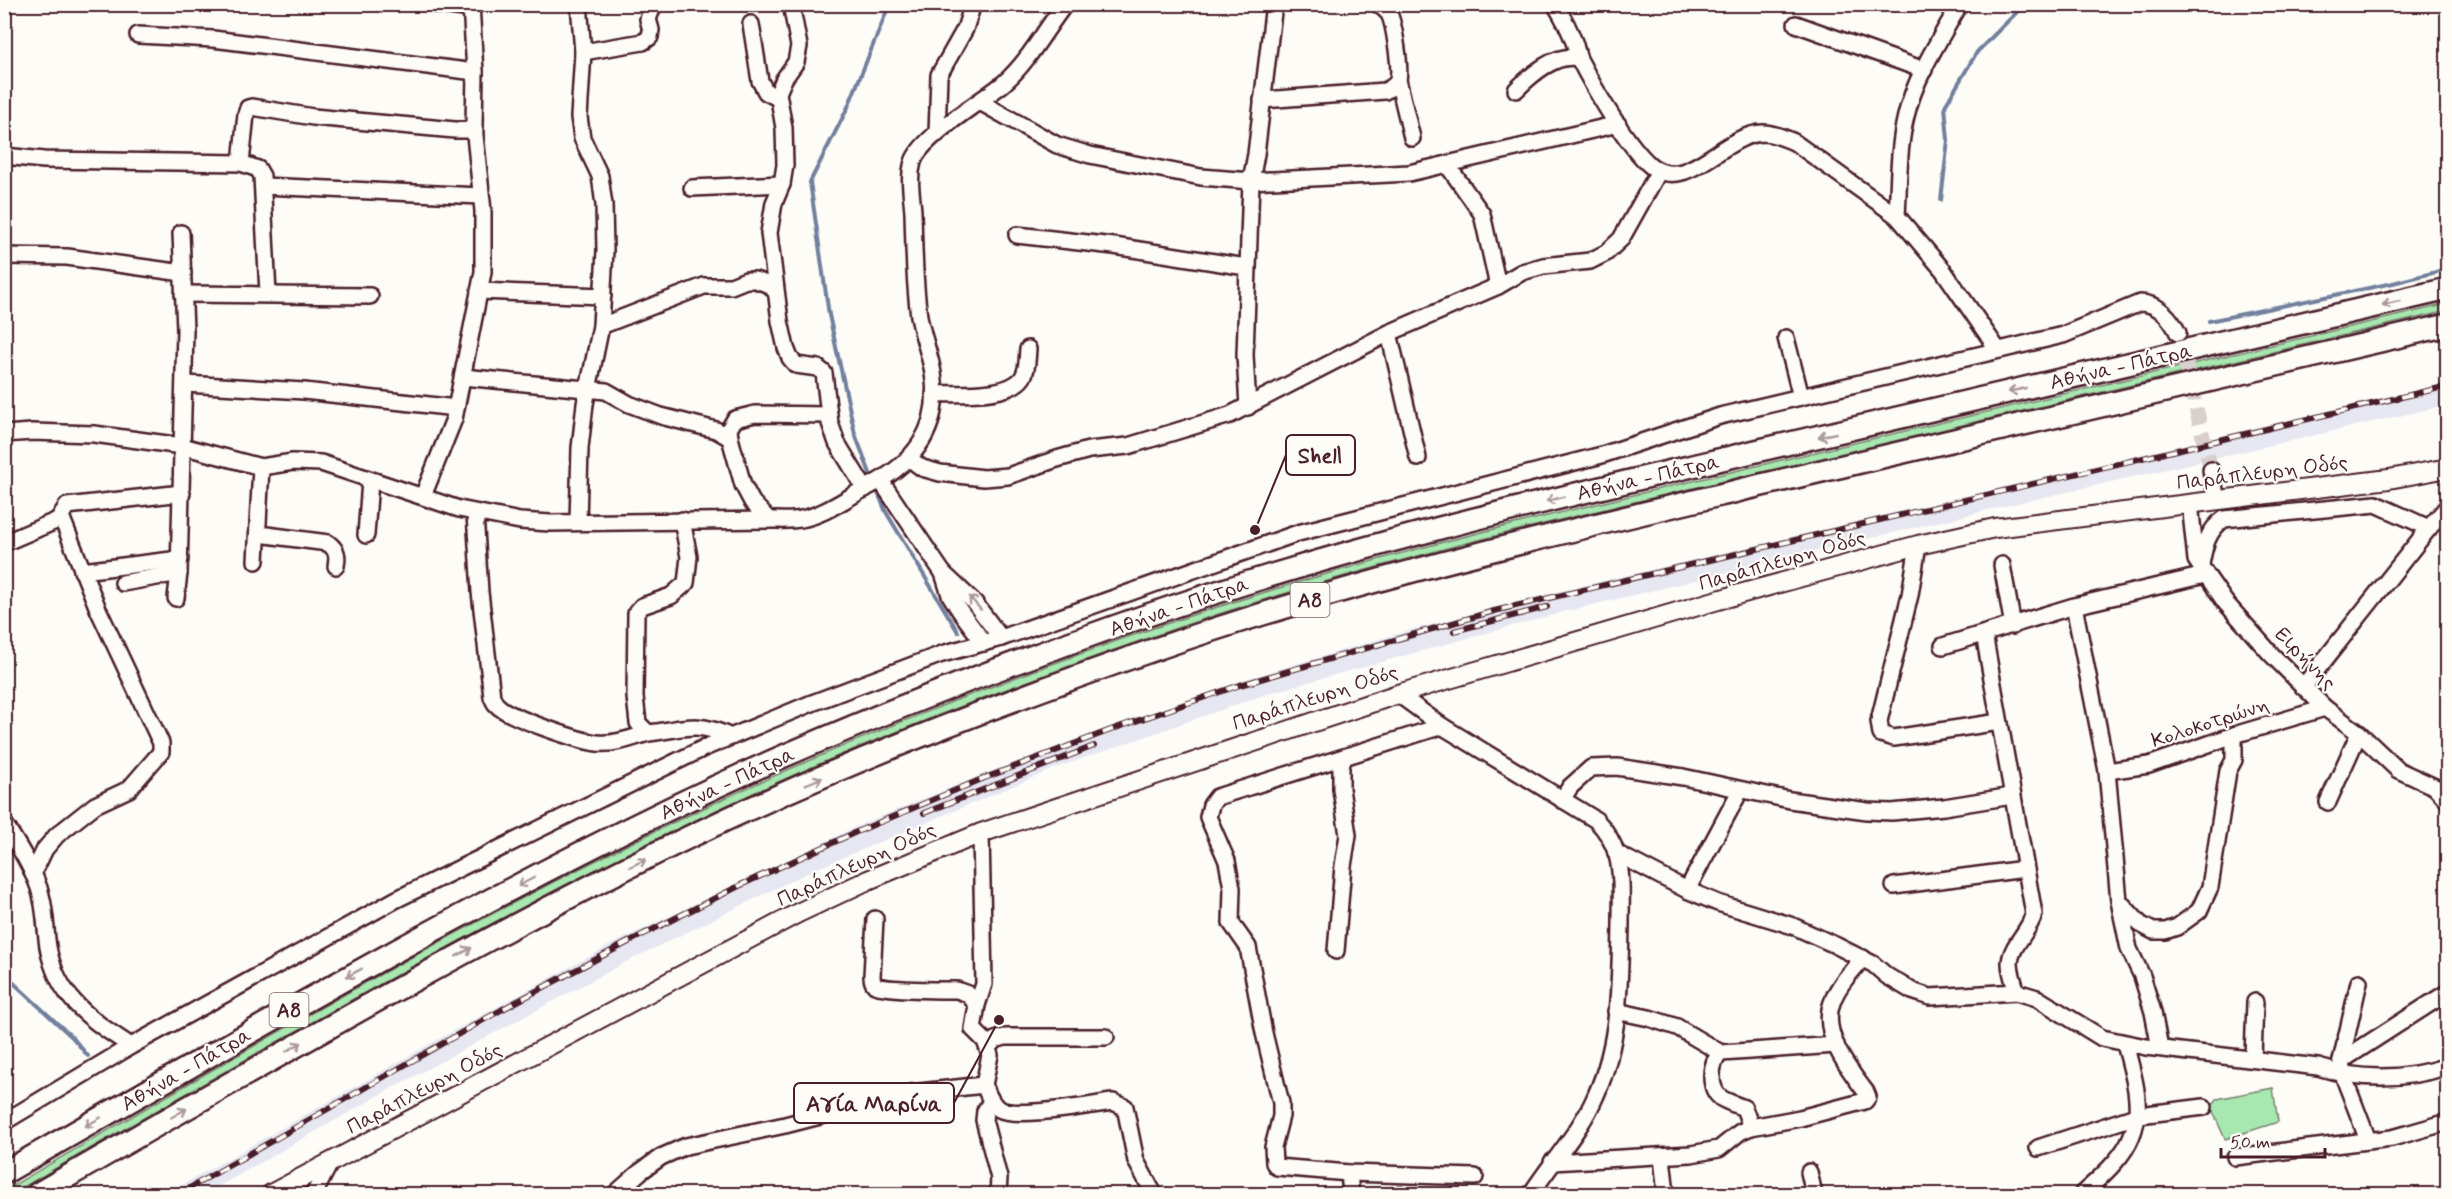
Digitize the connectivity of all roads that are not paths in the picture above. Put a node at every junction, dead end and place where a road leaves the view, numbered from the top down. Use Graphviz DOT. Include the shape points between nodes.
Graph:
graph roads {
  1 [pos="435,4"];
  2 [pos="579,4"];
  3 [pos="654,4"];
  4 [pos="791,4"];
  5 [pos="973,4"];
  6 [pos="1065,4"];
  7 [pos="1274,4"];
  8 [pos="1378,4"];
  9 [pos="1555,4"];
  10 [pos="1960,4"];
  11 [pos="471,7"];
  12 [pos="751,24"];
  13 [pos="1796,24"];
  14 [pos="138,35"];
  15 [pos="583,52"];
  16 [pos="1578,58"];
  17 [pos="1924,70"];
  18 [pos="475,72"];
  19 [pos="1398,80"];
  20 [pos="1516,90"];
  21 [pos="778,98"];
  22 [pos="1262,100"];
  23 [pos="980,102"];
  24 [pos="1618,124"];
  25 [pos="475,130"];
  26 [pos="937,134"];
  27 [pos="1412,138"];
  28 [pos="4,156"];
  29 [pos="241,164"];
  30 [pos="1448,166"];
  31 [pos="1659,171"];
  32 [pos="1251,181"];
  33 [pos="782,184"];
  34 [pos="263,186"];
  35 [pos="692,188"];
  36 [pos="481,196"];
  37 [pos="1897,216"];
  38 [pos="181,233"];
  39 [pos="1017,236"];
  40 [pos="4,256"];
  41 [pos="1246,267"];
  42 [pos="183,273"];
  43 [pos="1498,286"];
  44 [pos="2448,289"];
  45 [pos="479,291"];
  46 [pos="776,292"];
  47 [pos="183,294"];
  48 [pos="268,294"];
  49 [pos="370,296"];
  50 [pos="603,296"];
  51 [pos="2448,325"];
  52 [pos="601,326"];
  53 [pos="1389,333"];
  54 [pos="2178,333"];
  55 [pos="1786,338"];
  56 [pos="1028,350"];
  57 [pos="1998,350"];
  58 [pos="463,377"];
  59 [pos="184,384"];
  60 [pos="588,388"];
  61 [pos="934,394"];
  62 [pos="1801,397"];
  63 [pos="1248,407"];
  64 [pos="456,408"];
  65 [pos="829,415"];
  66 [pos="4,434"];
  67 [pos="730,438"];
  68 [pos="182,446"];
  69 [pos="1418,458"];
  70 [pos="910,459"];
  71 [pos="261,467"];
  72 [pos="2448,468"];
  73 [pos="2211,470"];
  74 [pos="370,481"];
  75 [pos="881,481"];
  76 [pos="865,489"];
  77 [pos="182,493"];
  78 [pos="423,496"];
  79 [pos="2217,500"];
  80 [pos="2190,503"];
  81 [pos="2448,506"];
  82 [pos="475,514"];
  83 [pos="62,516"];
  84 [pos="682,520"];
  85 [pos="769,520"];
  86 [pos="578,522"];
  87 [pos="2428,528"];
  88 [pos="259,534"];
  89 [pos="366,535"];
  90 [pos="4,543"];
  91 [pos="1918,545"];
  92 [pos="256,561"];
  93 [pos="180,566"];
  94 [pos="336,566"];
  95 [pos="2002,566"];
  96 [pos="2202,571"];
  97 [pos="82,572"];
  98 [pos="943,573"];
  99 [pos="123,583"];
  100 [pos="176,598"];
  101 [pos="2074,606"];
  102 [pos="2013,626"];
  103 [pos="1984,634"];
  104 [pos="1001,638"];
  105 [pos="984,642"];
  106 [pos="1943,646"];
  107 [pos="2302,687"];
  108 [pos="1398,694"];
  109 [pos="2325,708"];
  110 [pos="1999,722"];
  111 [pos="1442,726"];
  112 [pos="648,733"];
  113 [pos="2359,734"];
  114 [pos="2234,735"];
  115 [pos="731,737"];
  116 [pos="1344,757"];
  117 [pos="2107,771"];
  118 [pos="1740,791"];
  119 [pos="2012,796"];
  120 [pos="1562,800"];
  121 [pos="2448,801"];
  122 [pos="2328,802"];
  123 [pos="4,823"];
  124 [pos="981,833"];
  125 [pos="1616,853"];
  126 [pos="2025,870"];
  127 [pos="33,874"];
  128 [pos="1894,886"];
  129 [pos="1687,890"];
  130 [pos="2119,901"];
  131 [pos="875,919"];
  132 [pos="1336,951"];
  133 [pos="1863,958"];
  134 [pos="2359,982"];
  135 [pos="2017,992"];
  136 [pos="2448,992"];
  137 [pos="2255,1002"];
  138 [pos="977,1005"];
  139 [pos="1616,1011"];
  140 [pos="1106,1037"];
  141 [pos="2125,1044"];
  142 [pos="1836,1045"];
  143 [pos="131,1046"];
  144 [pos="988,1047"];
  145 [pos="2160,1048"];
  146 [pos="1721,1053"];
  147 [pos="2253,1058"];
  148 [pos="2448,1066"];
  149 [pos="2342,1068"];
  150 [pos="984,1085"];
  151 [pos="991,1101"];
  152 [pos="2204,1107"];
  153 [pos="2139,1115"];
  154 [pos="4,1122"];
  155 [pos="2448,1122"];
  156 [pos="1751,1127"];
  157 [pos="2368,1140"];
  158 [pos="2038,1148"];
  159 [pos="1662,1156"];
  160 [pos="2235,1157"];
  161 [pos="1552,1162"];
  162 [pos="330,1163"];
  163 [pos="1809,1172"];
  164 [pos="4,1173"];
  165 [pos="1349,1173"];
  166 [pos="1475,1177"];
  167 [pos="37,1194"];
  168 [pos="271,1194"];
  169 [pos="314,1194"];
  170 [pos="615,1194"];
  171 [pos="998,1194"];
  172 [pos="1154,1194"];
  173 [pos="1351,1194"];
  174 [pos="1531,1194"];
  175 [pos="1666,1194"];
  176 [pos="1814,1194"];
  177 [pos="2082,1194"];
  1 -- 11 [label="street"];
  2 -- 15 [label="street"];
  3 -- 15 [label="street" via="648,20 650,37 643,42"];
  4 -- 21 [label="street" via="798,56 779,88"];
  5 -- 26 [label="street" via="964,30 939,75"];
  6 -- 23 [label="street" via="1022,65"];
  7 -- 22 [label="street"];
  8 -- 19 [label="street" via="1390,16"];
  9 -- 16 [label="street" via="1566,22"];
  10 -- 17 [label="street"];
  11 -- 18 [label="street"];
  12 -- 21 [label="street" via="760,81 766,92"];
  13 -- 17 [label="street"];
  14 -- 18 [label="street" via="213,39"];
  15 -- 50 [label="street" via="579,117 582,138 600,176 602,190"];
  16 -- 20 [label="street" via="1571,56 1548,65"];
  16 -- 24 [label="street"];
  17 -- 37 [label="street" via="1906,113"];
  18 -- 25 [label="street"];
  19 -- 22 [label="street" via="1385,91"];
  19 -- 27 [label="street"];
  21 -- 33 [label="street" via="786,149"];
  22 -- 32 [label="street"];
  23 -- 26 [label="street"];
  23 -- 32 [label="street" via="1058,145 1090,155 1200,177"];
  24 -- 30 [label="street"];
  24 -- 31 [label="street" via="1645,160"];
  25 -- 29 [label="street" via="313,117 252,107 246,114"];
  25 -- 36 [label="street"];
  26 -- 61 [label="street" via="921,147 913,161 911,187 916,291"];
  28 -- 29 [label="street"];
  29 -- 34 [label="street" via="258,169"];
  30 -- 32 [label="street" via="1409,174"];
  30 -- 43 [label="street" via="1482,214"];
  31 -- 37 [label="street" via="1671,174 1690,170 1737,139 1766,133 1794,142"];
  31 -- 43 [label="street" via="1621,239 1605,253 1590,261 1529,269"];
  32 -- 41 [label="street"];
  33 -- 35 [label="street"];
  33 -- 46 [label="street" via="774,202 769,233"];
  34 -- 36 [label="street"];
  34 -- 48 [label="street"];
  36 -- 45 [label="street" via="484,255"];
  37 -- 57 [label="street" via="1942,270"];
  38 -- 42 [label="street"];
  39 -- 41 [label="street" via="1114,246"];
  40 -- 42 [label="street" via="67,257"];
  41 -- 63 [label="street"];
  42 -- 47 [label="street"];
  43 -- 53 [label="street"];
  44 -- 164 [label="highway, Αθήνα - Πάτρα / Α8, one-way" via="1560,498 1290,570 1106,630 857,726 670,809 403,946"];
  45 -- 50 [label="street"];
  45 -- 58 [label="street"];
  46 -- 52 [label="street" via="770,285 755,280 731,286 704,286"];
  46 -- 65 [label="street" via="790,358 796,365 818,368 824,373"];
  47 -- 48 [label="street"];
  47 -- 59 [label="street"];
  48 -- 49 [label="street"];
  50 -- 52 [label="street"];
  167 -- 51 [label="highway, Αθήνα - Πάτρα / Α8, one-way" via="410,981 684,840 872,757 1128,658 1292,605 1569,531"];
  52 -- 60 [label="street"];
  53 -- 63 [label="street"];
  53 -- 69 [label="street"];
  54 -- 57 [label="street" via="2166,315 2140,303 2063,335"];
  55 -- 62 [label="street"];
  56 -- 61 [label="street" via="1027,368 1014,386"];
  57 -- 62 [label="street"];
  58 -- 60 [label="street"];
  58 -- 64 [label="street"];
  59 -- 64 [label="street" via="304,391"];
  59 -- 68 [label="street"];
  60 -- 67 [label="street" via="606,391 629,404 716,430"];
  60 -- 86 [label="street" via="580,448"];
  61 -- 70 [label="street" via="927,430"];
  62 -- 104 [label="street" via="1700,421 1613,452 1298,534"];
  63 -- 70 [label="street" via="1128,446 1089,450 1008,476 984,478 940,473 922,468"];
  64 -- 78 [label="street"];
  65 -- 67 [label="street" via="743,416 735,419 729,429"];
  65 -- 76 [label="street" via="837,443"];
  66 -- 68 [label="street" via="94,434"];
  67 -- 85 [label="street" via="743,485"];
  68 -- 71 [label="street"];
  68 -- 77 [label="street"];
  70 -- 75 [label="street"];
  71 -- 74 [label="street" via="321,463"];
  71 -- 88 [label="street"];
  72 -- 79 [label="main road, Παράπλευρη Οδός"];
  73 -- 79 [label="street"];
  74 -- 78 [label="street"];
  74 -- 89 [label="street"];
  75 -- 76 [label="street"];
  75 -- 98 [label="street"];
  76 -- 85 [label="street" via="809,517"];
  77 -- 83 [label="street" via="67,506"];
  77 -- 93 [label="street"];
  78 -- 82 [label="street"];
  79 -- 80 [label="main road, Παράπλευρη Οδός"];
  80 -- 91 [label="main road, Παράπλευρη Οδός" via="1995,528"];
  80 -- 96 [label="street, Ειρήνης" via="2194,553"];
  81 -- 87 [label="street"];
  82 -- 86 [label="street" via="536,522"];
  82 -- 112 [label="street" via="492,697 497,706 570,737 599,743"];
  83 -- 90 [label="street"];
  83 -- 97 [label="street"];
  84 -- 85 [label="street"];
  84 -- 86 [label="street"];
  84 -- 112 [label="street" via="689,557 686,583 671,596 642,606 636,613 635,697 638,723"];
  87 -- 96 [label="street" via="2376,504 2224,519 2214,526 2204,545"];
  87 -- 107 [label="street"];
  88 -- 92 [label="street"];
  88 -- 94 [label="street" via="328,543 338,556"];
  91 -- 108 [label="main road, Παράπλευρη Οδός"];
  91 -- 110 [label="street" via="1910,595 1879,721 1881,734 1894,738 1917,736"];
  93 -- 97 [label="street"];
  93 -- 99 [label="street"];
  93 -- 100 [label="street"];
  95 -- 102 [label="street"];
  96 -- 101 [label="street"];
  96 -- 107 [label="street, Ειρήνης"];
  97 -- 127 [label="street" via="161,743 161,752 129,789 95,805 57,835"];
  104 -- 98 [label="street, one-way" via="974,602"];
  98 -- 105 [label="street" via="960,611"];
  101 -- 102 [label="street"];
  101 -- 117 [label="street"];
  102 -- 103 [label="street"];
  103 -- 106 [label="street"];
  103 -- 110 [label="street"];
  104 -- 105 [label="street"];
  105 -- 115 [label="street" via="942,654"];
  107 -- 109 [label="street, Ειρήνης"];
  108 -- 111 [label="street"];
  108 -- 124 [label="main road, Παράπλευρη Οδός"];
  109 -- 113 [label="street, Ειρήνης"];
  109 -- 114 [label="street, Κολοκοτρώνη"];
  110 -- 119 [label="street"];
  111 -- 116 [label="street"];
  111 -- 120 [label="street"];
  112 -- 115 [label="street" via="697,726"];
  113 -- 121 [label="street, Ειρήνης" via="2398,770 2435,787"];
  113 -- 122 [label="street"];
  114 -- 117 [label="street, Κολοκοτρώνη" via="2149,765"];
  114 -- 130 [label="street" via="2234,760 2228,771 2210,887 2199,911 2177,927 2153,931 2128,914"];
  115 -- 143 [label="street" via="395,900"];
  116 -- 132 [label="street" via="1341,789 1348,834"];
  116 -- 165 [label="street" via="1217,797 1208,817 1227,861 1232,888 1231,923 1248,947 1281,1103 1274,1163 1287,1169"];
  117 -- 130 [label="street"];
  118 -- 119 [label="street" via="1841,808 1892,812"];
  118 -- 120 [label="street" via="1683,777 1617,767 1591,768"];
  118 -- 129 [label="street"];
  119 -- 126 [label="street"];
  120 -- 125 [label="street" via="1596,820"];
  123 -- 127 [label="street"];
  124 -- 138 [label="street" via="984,984"];
  124 -- 162 [label="main road, Παράπλευρη Οδός" via="798,913"];
  125 -- 129 [label="street"];
  125 -- 139 [label="street" via="1622,890"];
  126 -- 128 [label="street"];
  126 -- 135 [label="street" via="2034,914 2011,955"];
  127 -- 143 [label="street" via="45,914 50,958 62,987 90,1018"];
  129 -- 133 [label="street" via="1793,926"];
  130 -- 145 [label="street" via="2128,949 2142,976"];
  131 -- 138 [label="street" via="873,984 957,990 968,994"];
  133 -- 135 [label="street" via="1912,991 1929,997"];
  133 -- 142 [label="street" via="1832,1002 1832,1035"];
  134 -- 149 [label="street"];
  135 -- 141 [label="street" via="2037,998 2102,1038"];
  136 -- 149 [label="street"];
  137 -- 147 [label="street"];
  138 -- 144 [label="street" via="973,1029"];
  139 -- 146 [label="street" via="1666,1023"];
  139 -- 161 [label="street" via="1611,1047 1596,1096"];
  140 -- 144 [label="street" via="1005,1037"];
  141 -- 145 [label="street"];
  141 -- 153 [label="street"];
  142 -- 146 [label="street"];
  142 -- 156 [label="street" via="1866,1092 1865,1101"];
  143 -- 154 [label="street"];
  144 -- 150 [label="street"];
  145 -- 147 [label="street"];
  146 -- 156 [label="street" via="1714,1064 1713,1088 1720,1097 1744,1108"];
  147 -- 149 [label="street"];
  148 -- 149 [label="street" via="2397,1077"];
  149 -- 157 [label="street"];
  150 -- 151 [label="street"];
  150 -- 170 [label="street" via="910,1093 687,1146 661,1157"];
  151 -- 171 [label="street" via="984,1120 999,1178"];
  151 -- 172 [label="street" via="1009,1112 1113,1102 1125,1107 1136,1161"];
  152 -- 153 [label="street"];
  153 -- 158 [label="street"];
  153 -- 177 [label="street" via="2124,1150"];
  155 -- 157 [label="street" via="2392,1138"];
  156 -- 159 [label="street" via="1719,1149"];
  157 -- 160 [label="street"];
  159 -- 161 [label="street"];
  159 -- 175 [label="street"];
  161 -- 174 [label="street"];
  162 -- 168 [label="main road, Παράπλευρη Οδός"];
  162 -- 169 [label="street"];
  163 -- 176 [label="street"];
  165 -- 166 [label="street"];
  165 -- 173 [label="street"];
}
